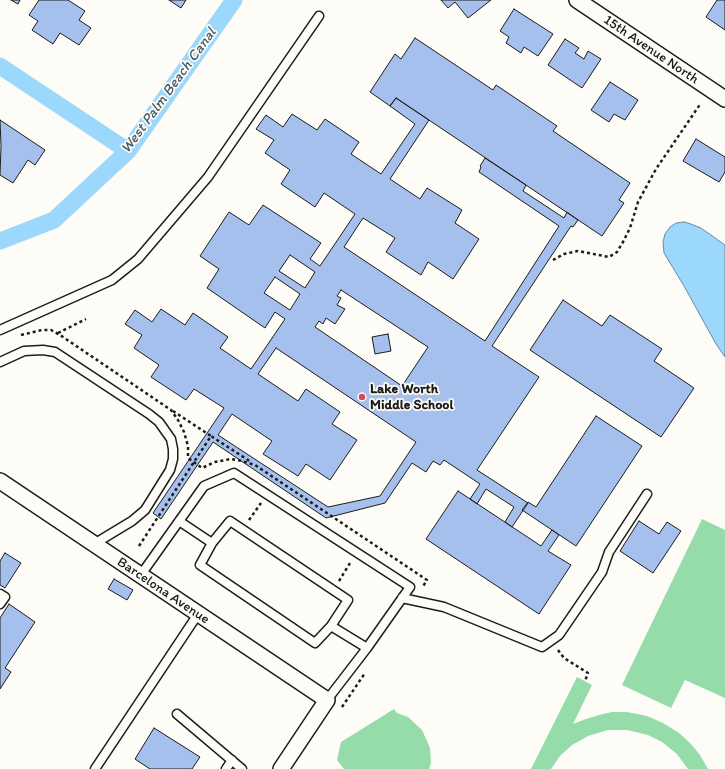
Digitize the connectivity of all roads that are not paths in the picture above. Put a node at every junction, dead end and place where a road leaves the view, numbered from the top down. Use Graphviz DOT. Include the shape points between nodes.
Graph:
graph roads {
  1 [pos="577,0"];
  2 [pos="319,16"];
  3 [pos="725,99"];
  4 [pos="0,330"];
  5 [pos="0,362"];
  6 [pos="0,481"];
  7 [pos="646,494"];
  8 [pos="179,521"];
  9 [pos="212,543"];
  10 [pos="94,544"];
  11 [pos="140,576"];
  12 [pos="0,594"];
  13 [pos="402,598"];
  14 [pos="0,604"];
  15 [pos="198,614"];
  16 [pos="331,626"];
  17 [pos="367,648"];
  18 [pos="327,700"];
  19 [pos="177,714"];
  20 [pos="232,760"];
  21 [pos="95,769"];
  22 [pos="226,769"];
  23 [pos="242,769"];
  24 [pos="281,769"];
  1 -- 3 [label="street, 15th Avenue North"];
  2 -- 4 [label="lane" via="208,177 138,260 112,280"];
  5 -- 10 [label="lane" via="24,351 55,352 149,414 159,422 171,439 173,449 170,470 145,510"];
  6 -- 10 [label="street, Barcelona Avenue"];
  7 -- 13 [label="lane" via="609,552 602,572 559,635 542,647 444,607"];
  8 -- 9 [label="lane"];
  8 -- 11 [label="lane"];
  8 -- 13 [label="lane" via="204,486 234,473 410,587"];
  9 -- 16 [label="lane" via="200,565 315,643"];
  9 -- 16 [label="lane" via="230,521 334,590 348,600"];
  10 -- 11 [label="street, Barcelona Avenue"];
  11 -- 15 [label="street, Barcelona Avenue"];
  12 -- 14 [label="lane" via="5,596"];
  13 -- 17 [label="lane"];
  15 -- 18 [label="street, Barcelona Avenue"];
  15 -- 21 [label="lane"];
  16 -- 17 [label="lane"];
  17 -- 18 [label="lane"];
  18 -- 24 [label="street"];
  19 -- 20 [label="lane"];
  20 -- 22 [label="lane"];
  20 -- 23 [label="lane"];
}
